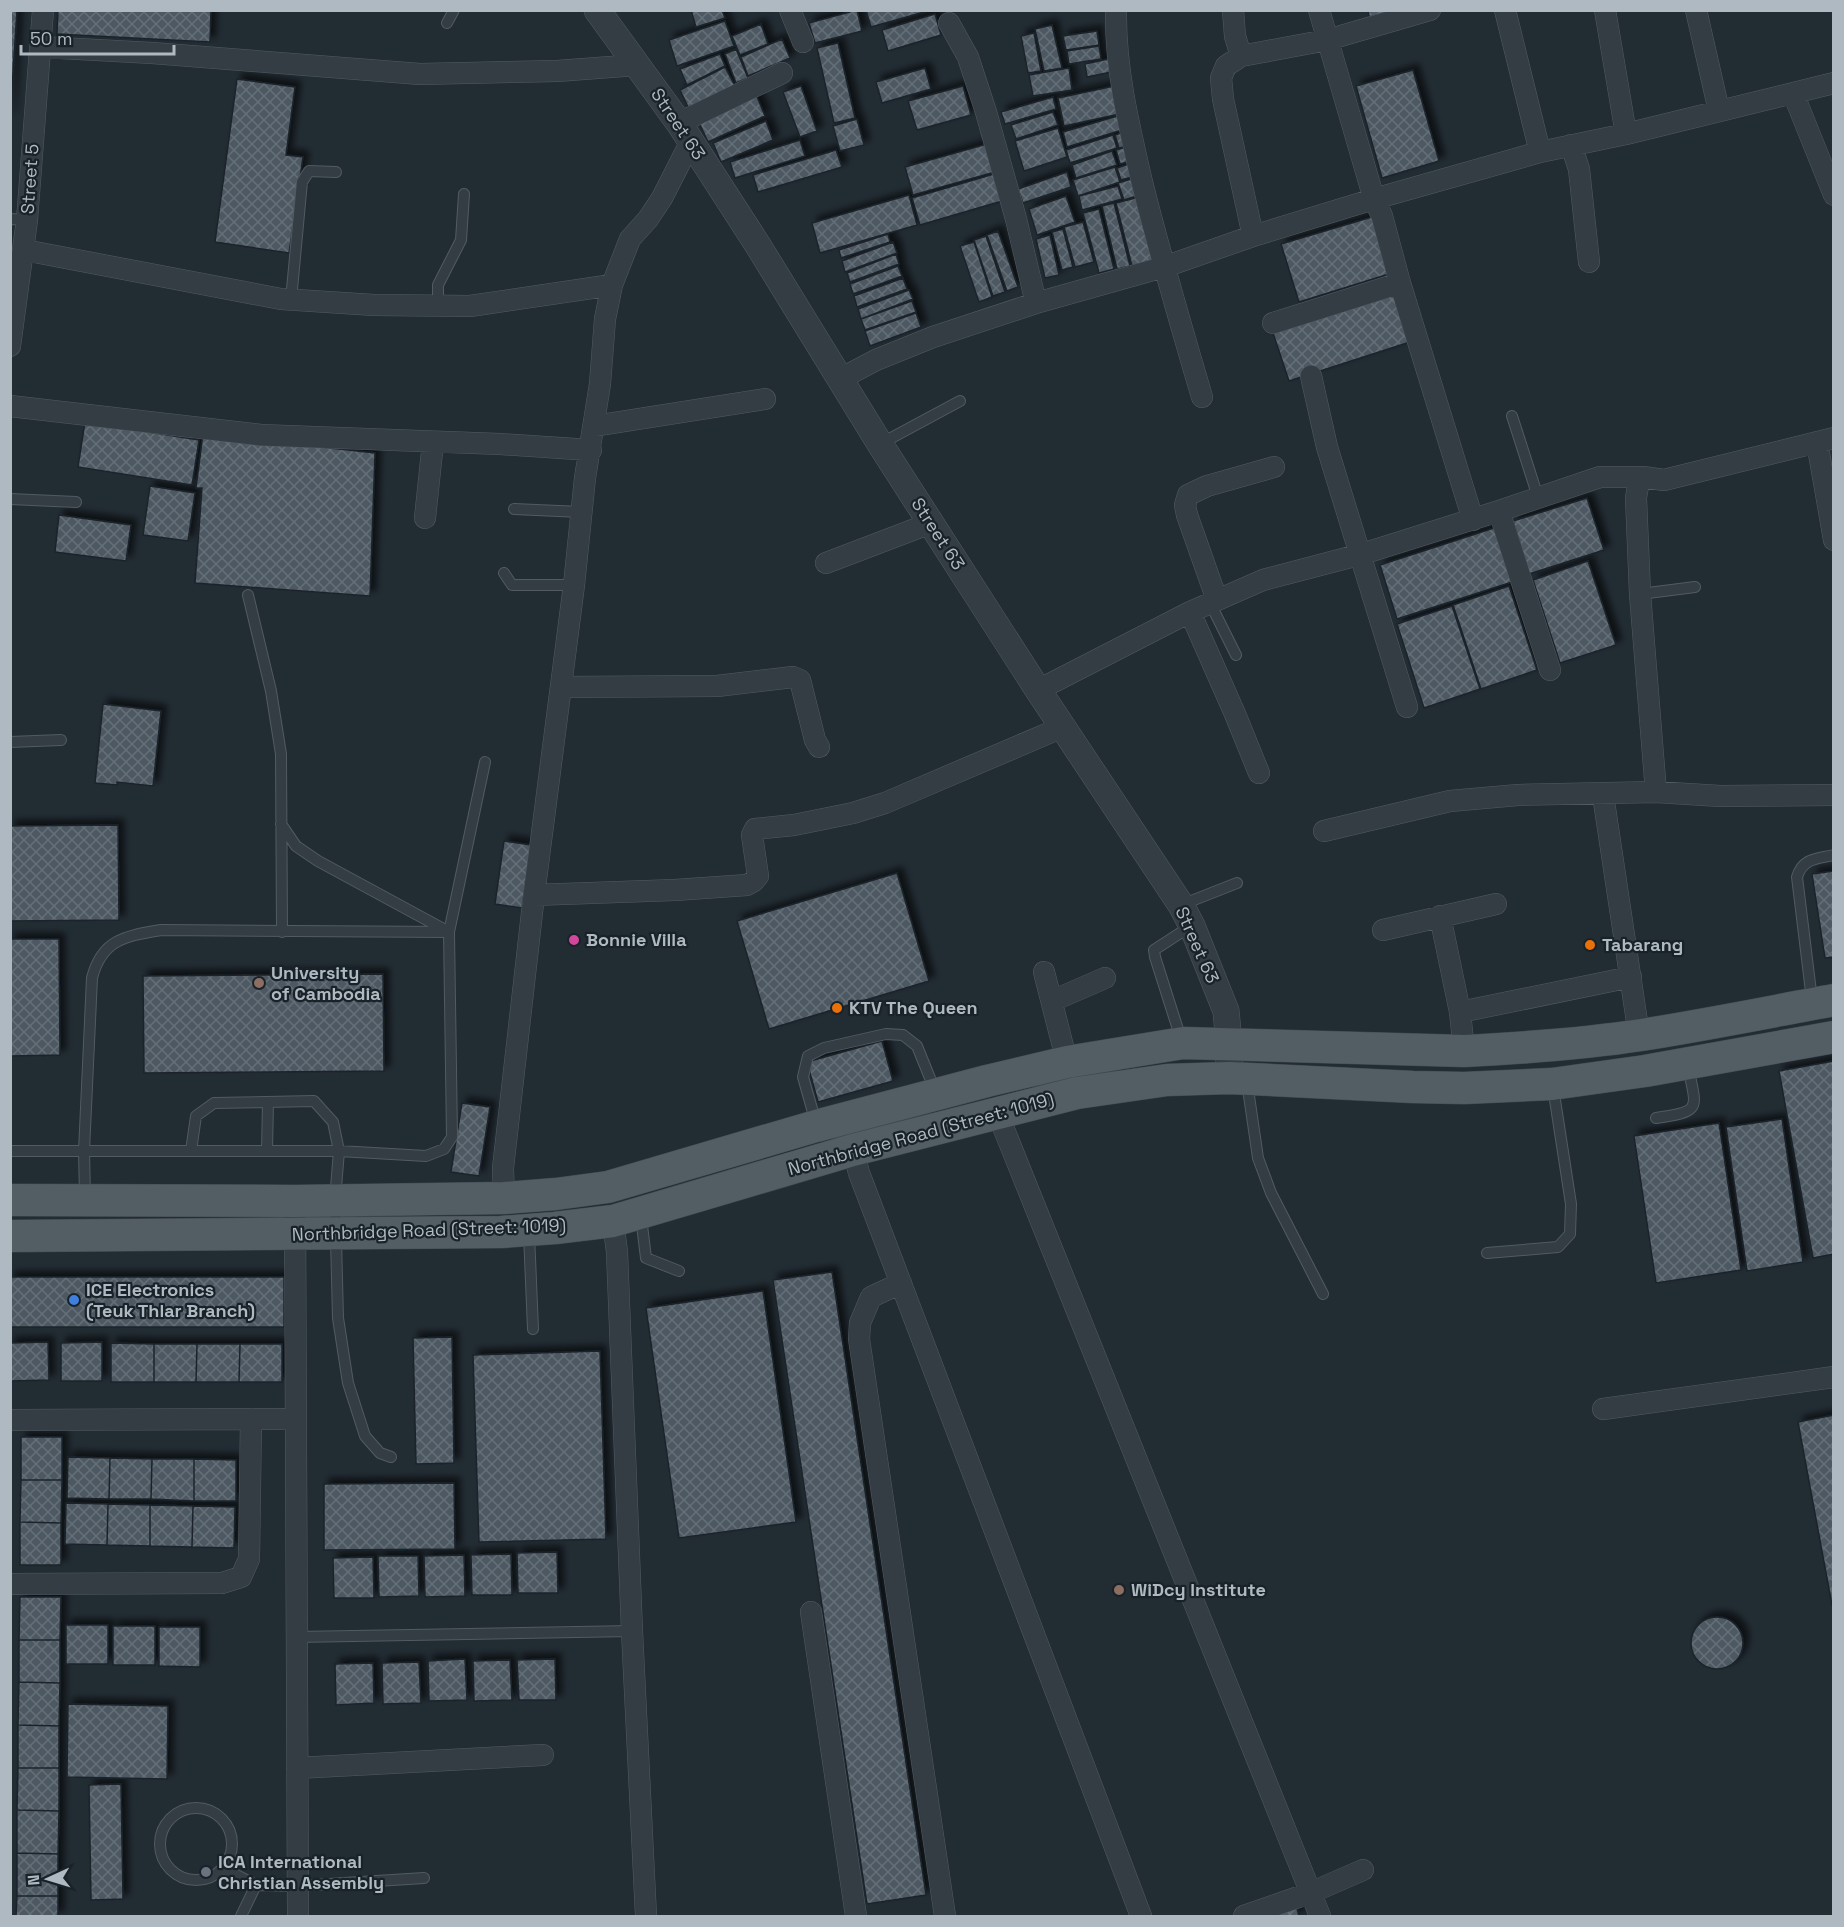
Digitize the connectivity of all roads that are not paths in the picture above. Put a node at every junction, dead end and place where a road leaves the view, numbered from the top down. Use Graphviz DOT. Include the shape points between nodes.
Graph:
graph roads {
  1 [pos="44,10"];
  2 [pos="454,10"];
  3 [pos="597,10"];
  4 [pos="790,10"];
  5 [pos="1116,10"];
  6 [pos="1233,10"];
  7 [pos="1319,10"];
  8 [pos="1430,10"];
  9 [pos="1505,10"];
  10 [pos="1605,10"];
  11 [pos="1696,10"];
  12 [pos="447,23"];
  13 [pos="950,23"];
  14 [pos="1327,40"];
  15 [pos="802,42"];
  16 [pos="41,47"];
  17 [pos="1241,56"];
  18 [pos="637,65"];
  19 [pos="782,73"];
  20 [pos="1833,83"];
  21 [pos="1792,93"];
  22 [pos="1719,111"];
  23 [pos="685,133"];
  24 [pos="1626,134"];
  25 [pos="1571,145"];
  26 [pos="1540,152"];
  27 [pos="336,172"];
  28 [pos="464,194"];
  29 [pos="1833,195"];
  30 [pos="1374,199"];
  31 [pos="19,220"];
  32 [pos="1253,236"];
  33 [pos="24,250"];
  34 [pos="1589,262"];
  35 [pos="1164,267"];
  36 [pos="1400,283"];
  37 [pos="612,285"];
  38 [pos="291,300"];
  39 [pos="1036,303"];
  40 [pos="438,305"];
  41 [pos="1273,323"];
  42 [pos="10,346"];
  43 [pos="1311,376"];
  44 [pos="840,379"];
  45 [pos="1203,398"];
  46 [pos="765,399"];
  47 [pos="960,401"];
  48 [pos="10,406"];
  49 [pos="1512,416"];
  50 [pos="594,426"];
  51 [pos="1825,440"];
  52 [pos="433,442"];
  53 [pos="880,444"];
  54 [pos="591,450"];
  55 [pos="1274,467"];
  56 [pos="1643,477"];
  57 [pos="1538,497"];
  58 [pos="10,499"];
  59 [pos="76,502"];
  60 [pos="514,509"];
  61 [pos="581,512"];
  62 [pos="1499,512"];
  63 [pos="425,518"];
  64 [pos="1473,520"];
  65 [pos="932,523"];
  66 [pos="1833,540"];
  67 [pos="1362,555"];
  68 [pos="826,563"];
  69 [pos="504,573"];
  70 [pos="574,585"];
  71 [pos="1695,587"];
  72 [pos="1640,594"];
  73 [pos="248,595"];
  74 [pos="1214,601"];
  75 [pos="1190,612"];
  76 [pos="1236,655"];
  77 [pos="1550,670"];
  78 [pos="561,687"];
  79 [pos="1038,690"];
  80 [pos="1407,707"];
  81 [pos="1063,727"];
  82 [pos="61,740"];
  83 [pos="10,742"];
  84 [pos="819,747"];
  85 [pos="485,762"];
  86 [pos="1259,773"];
  87 [pos="1656,792"];
  88 [pos="1603,795"];
  89 [pos="1833,795"];
  90 [pos="282,824"];
  91 [pos="1324,831"];
  92 [pos="1833,855"];
  93 [pos="1237,883"];
  94 [pos="534,895"];
  95 [pos="1496,904"];
  96 [pos="1186,916"];
  97 [pos="1440,916"];
  98 [pos="1383,930"];
  99 [pos="282,932"];
  100 [pos="449,932"];
  101 [pos="1044,972"];
  102 [pos="1631,977"];
  103 [pos="1105,978"];
  104 [pos="1052,1002"];
  105 [pos="1823,1002"];
  106 [pos="1460,1012"];
  107 [pos="1639,1035"];
  108 [pos="1833,1037"];
  109 [pos="1183,1043"];
  110 [pos="1229,1043"];
  111 [pos="1464,1051"];
  112 [pos="1067,1062"];
  113 [pos="1687,1063"];
  114 [pos="1237,1079"];
  115 [pos="1552,1084"];
  116 [pos="936,1094"];
  117 [pos="268,1102"];
  118 [pos="997,1112"];
  119 [pos="1656,1118"];
  120 [pos="816,1126"];
  121 [pos="853,1150"];
  122 [pos="10,1151"];
  123 [pos="84,1151"];
  124 [pos="191,1151"];
  125 [pos="267,1151"];
  126 [pos="339,1151"];
  127 [pos="504,1198"];
  128 [pos="10,1200"];
  129 [pos="335,1200"];
  130 [pos="85,1201"];
  131 [pos="295,1201"];
  132 [pos="627,1217"];
  133 [pos="529,1231"];
  134 [pos="336,1233"];
  135 [pos="295,1234"];
  136 [pos="10,1236"];
  137 [pos="1487,1253"];
  138 [pos="679,1271"];
  139 [pos="901,1282"];
  140 [pos="1323,1294"];
  141 [pos="533,1329"];
  142 [pos="1833,1377"];
  143 [pos="1603,1409"];
  144 [pos="251,1419"];
  145 [pos="289,1419"];
  146 [pos="10,1420"];
  147 [pos="391,1457"];
  148 [pos="10,1584"];
  149 [pos="811,1611"];
  150 [pos="632,1631"];
  151 [pos="296,1637"];
  152 [pos="543,1755"];
  153 [pos="297,1768"];
  154 [pos="223,1868"];
  155 [pos="1364,1870"];
  156 [pos="424,1878"];
  157 [pos="256,1885"];
  158 [pos="297,1887"];
  159 [pos="1310,1893"];
  160 [pos="241,1917"];
  161 [pos="298,1917"];
  162 [pos="646,1917"];
  163 [pos="856,1917"];
  164 [pos="945,1917"];
  165 [pos="1141,1917"];
  166 [pos="1244,1917"];
  167 [pos="1320,1917"];
  1 -- 16 [label="street, Street 5"];
  2 -- 12 [label="lane"];
  3 -- 18 [label="street, Street 63"];
  4 -- 15 [label="street"];
  5 -- 35 [label="street" via="1117,52 1129,125"];
  6 -- 17 [label="street"];
  7 -- 14 [label="street"];
  8 -- 14 [label="street"];
  9 -- 26 [label="street"];
  10 -- 24 [label="street"];
  11 -- 22 [label="street"];
  13 -- 39 [label="street" via="968,57 986,112"];
  14 -- 17 [label="street"];
  14 -- 30 [label="street"];
  16 -- 18 [label="street" via="420,74"];
  16 -- 31 [label="street, Street 5"];
  17 -- 32 [label="street" via="1226,66 1221,78"];
  18 -- 23 [label="street, Street 63"];
  19 -- 23 [label="street"];
  20 -- 21 [label="street"];
  21 -- 22 [label="street"];
  21 -- 29 [label="street"];
  22 -- 24 [label="street"];
  23 -- 37 [label="street" via="662,198 630,239"];
  23 -- 44 [label="street, Street 63"];
  24 -- 25 [label="street"];
  25 -- 26 [label="street"];
  25 -- 34 [label="street" via="1579,170"];
  26 -- 30 [label="street"];
  27 -- 38 [label="lane" via="309,171 302,182"];
  28 -- 40 [label="lane" via="461,240 438,285"];
  30 -- 32 [label="street"];
  30 -- 36 [label="street"];
  31 -- 33 [label="street, Street 5"];
  32 -- 35 [label="street"];
  33 -- 38 [label="street"];
  33 -- 42 [label="street, Street 5"];
  35 -- 39 [label="street"];
  35 -- 45 [label="street"];
  36 -- 41 [label="street"];
  36 -- 64 [label="street"];
  37 -- 40 [label="street" via="470,306"];
  37 -- 50 [label="street" via="604,319"];
  38 -- 40 [label="street"];
  39 -- 44 [label="street" via="933,337"];
  43 -- 67 [label="street" via="1327,447"];
  44 -- 53 [label="street, Street 63"];
  46 -- 50 [label="street"];
  47 -- 53 [label="lane"];
  48 -- 52 [label="street" via="261,435"];
  49 -- 57 [label="lane"];
  50 -- 54 [label="street"];
  51 -- 56 [label="street" via="1664,480"];
  51 -- 66 [label="street"];
  52 -- 54 [label="street"];
  52 -- 63 [label="street"];
  53 -- 65 [label="street, Street 63"];
  54 -- 61 [label="street"];
  55 -- 74 [label="street" via="1188,495 1187,515"];
  56 -- 57 [label="street" via="1600,477"];
  56 -- 72 [label="street" via="1636,498"];
  57 -- 62 [label="street"];
  58 -- 59 [label="lane"];
  60 -- 61 [label="lane"];
  61 -- 70 [label="street"];
  62 -- 64 [label="street"];
  62 -- 77 [label="street"];
  64 -- 67 [label="street"];
  65 -- 68 [label="street"];
  65 -- 79 [label="street, Street 63"];
  67 -- 74 [label="street" via="1263,580"];
  67 -- 80 [label="street"];
  69 -- 70 [label="lane" via="512,585"];
  70 -- 78 [label="street"];
  71 -- 72 [label="lane"];
  72 -- 87 [label="street"];
  73 -- 90 [label="lane" via="271,691 281,754"];
  74 -- 75 [label="street"];
  74 -- 76 [label="lane"];
  75 -- 79 [label="street"];
  75 -- 86 [label="street"];
  78 -- 84 [label="street" via="717,686 793,677 800,680"];
  78 -- 94 [label="street"];
  79 -- 81 [label="street, Street 63"];
  81 -- 94 [label="street" via="885,803 794,825 754,829 758,876 747,885"];
  81 -- 96 [label="street, Street 63"];
  82 -- 83 [label="lane"];
  85 -- 100 [label="lane"];
  87 -- 88 [label="street"];
  87 -- 89 [label="street"];
  88 -- 91 [label="street" via="1518,795 1450,801"];
  88 -- 102 [label="street"];
  90 -- 99 [label="lane"];
  90 -- 100 [label="lane" via="296,846 318,861"];
  92 -- 105 [label="lane" via="1810,861 1801,867 1797,877"];
  93 -- 96 [label="lane"];
  94 -- 127 [label="street" via="503,1168"];
  95 -- 97 [label="street"];
  96 -- 109 [label="lane" via="1154,950"];
  96 -- 110 [label="street, Street 63" via="1226,1011"];
  97 -- 98 [label="street"];
  97 -- 106 [label="street"];
  99 -- 100 [label="lane"];
  99 -- 123 [label="lane" via="161,930 135,934 109,945 92,978"];
  100 -- 126 [label="lane" via="452,1137 444,1149 426,1156"];
  101 -- 104 [label="street"];
  102 -- 106 [label="street"];
  102 -- 107 [label="street"];
  103 -- 104 [label="street"];
  104 -- 112 [label="street"];
  105 -- 107 [label="main road, Northbridge Road (Street: 1019)"];
  106 -- 111 [label="street"];
  107 -- 111 [label="main road, Northbridge Road (Street: 1019)"];
  108 -- 113 [label="main road, Northbridge Road (Street: 1019)"];
  109 -- 110 [label="main road, Northbridge Road (Street: 1019)"];
  109 -- 112 [label="main road, Northbridge Road (Street: 1019)"];
  110 -- 111 [label="main road, Northbridge Road (Street: 1019)"];
  110 -- 114 [label="street, Street 63"];
  112 -- 116 [label="main road, Northbridge Road (Street: 1019)"];
  113 -- 115 [label="main road, Northbridge Road (Street: 1019)"];
  113 -- 119 [label="lane" via="1695,1099 1692,1108 1686,1114"];
  114 -- 115 [label="main road, Northbridge Road (Street: 1019)" via="1464,1088"];
  114 -- 118 [label="main road, Northbridge Road (Street: 1019)" via="1167,1080 1077,1093"];
  114 -- 140 [label="lane" via="1271,1193"];
  115 -- 137 [label="lane" via="1570,1204 1570,1234 1558,1247"];
  116 -- 120 [label="main road, Northbridge Road (Street: 1019)"];
  116 -- 120 [label="lane" via="917,1046 903,1035 886,1034 824,1048 808,1056 803,1077"];
  117 -- 124 [label="lane" via="213,1103 196,1116"];
  117 -- 125 [label="lane"];
  117 -- 126 [label="lane" via="314,1101 333,1122"];
  118 -- 121 [label="main road, Northbridge Road (Street: 1019)"];
  118 -- 159 [label="street"];
  120 -- 127 [label="main road, Northbridge Road (Street: 1019)" via="608,1187"];
  121 -- 132 [label="main road, Northbridge Road (Street: 1019)"];
  121 -- 139 [label="street"];
  122 -- 123 [label="lane"];
  123 -- 124 [label="lane"];
  123 -- 130 [label="lane"];
  124 -- 125 [label="lane"];
  125 -- 126 [label="lane"];
  126 -- 129 [label="lane"];
  127 -- 129 [label="main road, Northbridge Road (Street: 1019)"];
  128 -- 130 [label="main road, Northbridge Road (Street: 1019)"];
  129 -- 131 [label="main road, Northbridge Road (Street: 1019)"];
  129 -- 134 [label="lane"];
  130 -- 131 [label="main road, Northbridge Road (Street: 1019)"];
  131 -- 135 [label="street"];
  132 -- 133 [label="main road, Northbridge Road (Street: 1019)"];
  132 -- 138 [label="lane" via="646,1258"];
  132 -- 150 [label="street" via="617,1252"];
  133 -- 134 [label="main road, Northbridge Road (Street: 1019)"];
  133 -- 141 [label="lane"];
  134 -- 135 [label="main road, Northbridge Road (Street: 1019)"];
  134 -- 147 [label="lane" via="338,1318 348,1383 365,1436 380,1453"];
  135 -- 136 [label="main road, Northbridge Road (Street: 1019)"];
  135 -- 145 [label="street"];
  139 -- 164 [label="street" via="871,1297 860,1323 859,1339"];
  139 -- 165 [label="street"];
  142 -- 143 [label="street"];
  144 -- 145 [label="street"];
  144 -- 146 [label="street"];
  144 -- 148 [label="street" via="249,1559 241,1577 222,1583"];
  145 -- 151 [label="street"];
  149 -- 163 [label="street"];
  150 -- 151 [label="lane"];
  150 -- 162 [label="street"];
  151 -- 153 [label="street"];
  152 -- 153 [label="street"];
  153 -- 158 [label="street"];
  154 -- 154 [label="lane" via="232,1845 224,1821 214,1813 190,1808 168,1820 160,1839 163,1860 177,1876 202,1880"];
  154 -- 157 [label="lane"];
  155 -- 159 [label="street"];
  156 -- 158 [label="lane"];
  157 -- 158 [label="lane"];
  157 -- 160 [label="lane"];
  158 -- 161 [label="street"];
  159 -- 166 [label="street"];
  159 -- 167 [label="street"];
}
